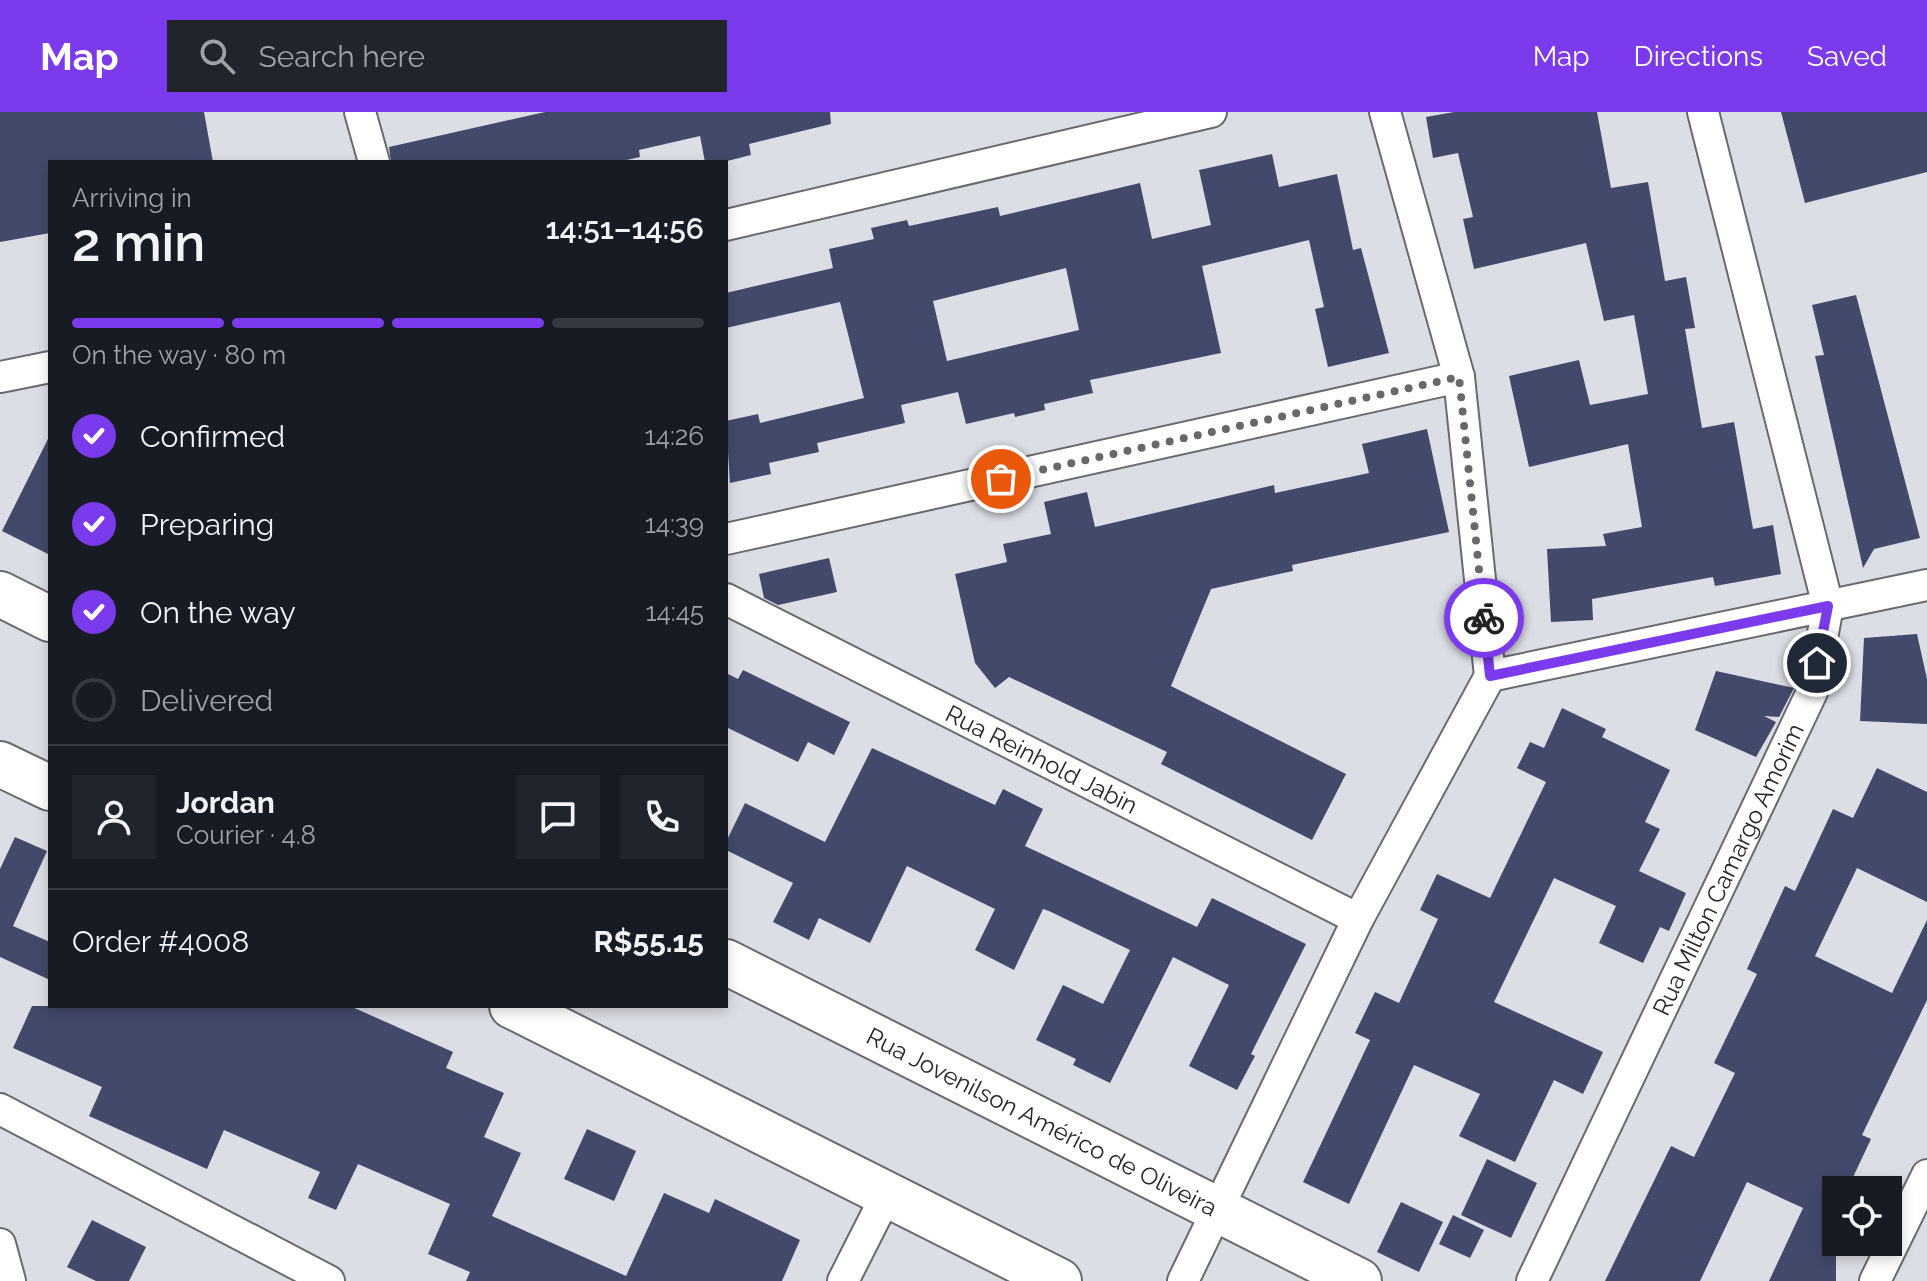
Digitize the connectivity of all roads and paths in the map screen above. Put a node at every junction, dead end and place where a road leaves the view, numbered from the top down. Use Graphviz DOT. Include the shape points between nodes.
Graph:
graph roads {
  1 [pos="360,112"];
  2 [pos="1211,112"];
  3 [pos="1385,112"];
  4 [pos="1703,112"];
  5 [pos="373,160"];
  6 [pos="728,225"];
  7 [pos="48,368"];
  8 [pos="1459,377"];
  9 [pos="2,379"];
  10 [pos="728,539"];
  11 [pos="1927,585"];
  12 [pos="0,594"];
  13 [pos="728,600"];
  14 [pos="1828,606"];
  15 [pos="48,618"];
  16 [pos="1490,676"];
  17 [pos="0,764"];
  18 [pos="48,787"];
  19 [pos="1358,919"];
  20 [pos="728,963"];
  21 [pos="516,1008"];
  22 [pos="0,1109"];
  23 [pos="1927,1175"];
  24 [pos="887,1194"];
  25 [pos="1219,1211"];
  26 [pos="0,1244"];
  27 [pos="10,1281"];
  28 [pos="329,1281"];
  29 [pos="843,1281"];
  30 [pos="1059,1281"];
  31 [pos="1183,1281"];
  32 [pos="1359,1281"];
  33 [pos="1532,1281"];
  34 [pos="1875,1281"];
  1 -- 5 [label="street"];
  2 -- 6 [label="street"];
  3 -- 8 [label="street"];
  4 -- 14 [label="street, Rua Milton Camargo Amorim"];
  7 -- 9 [label="street"];
  8 -- 10 [label="street"];
  8 -- 16 [label="street"];
  11 -- 14 [label="street"];
  12 -- 15 [label="main road"];
  13 -- 19 [label="street, Rua Reinhold Jabin"];
  14 -- 16 [label="street"];
  14 -- 33 [label="street, Rua Milton Camargo Amorim" via="1812,692"];
  16 -- 19 [label="street"];
  17 -- 18 [label="main road"];
  19 -- 25 [label="street"];
  20 -- 25 [label="main road, Rua Jovenilson Américo de Oliveira"];
  21 -- 24 [label="main road"];
  22 -- 28 [label="street"];
  23 -- 34 [label="street"];
  24 -- 29 [label="street"];
  24 -- 30 [label="main road"];
  25 -- 31 [label="street"];
  25 -- 32 [label="main road, Rua Jovenilson Américo de Oliveira"];
  26 -- 27 [label="street"];
}
